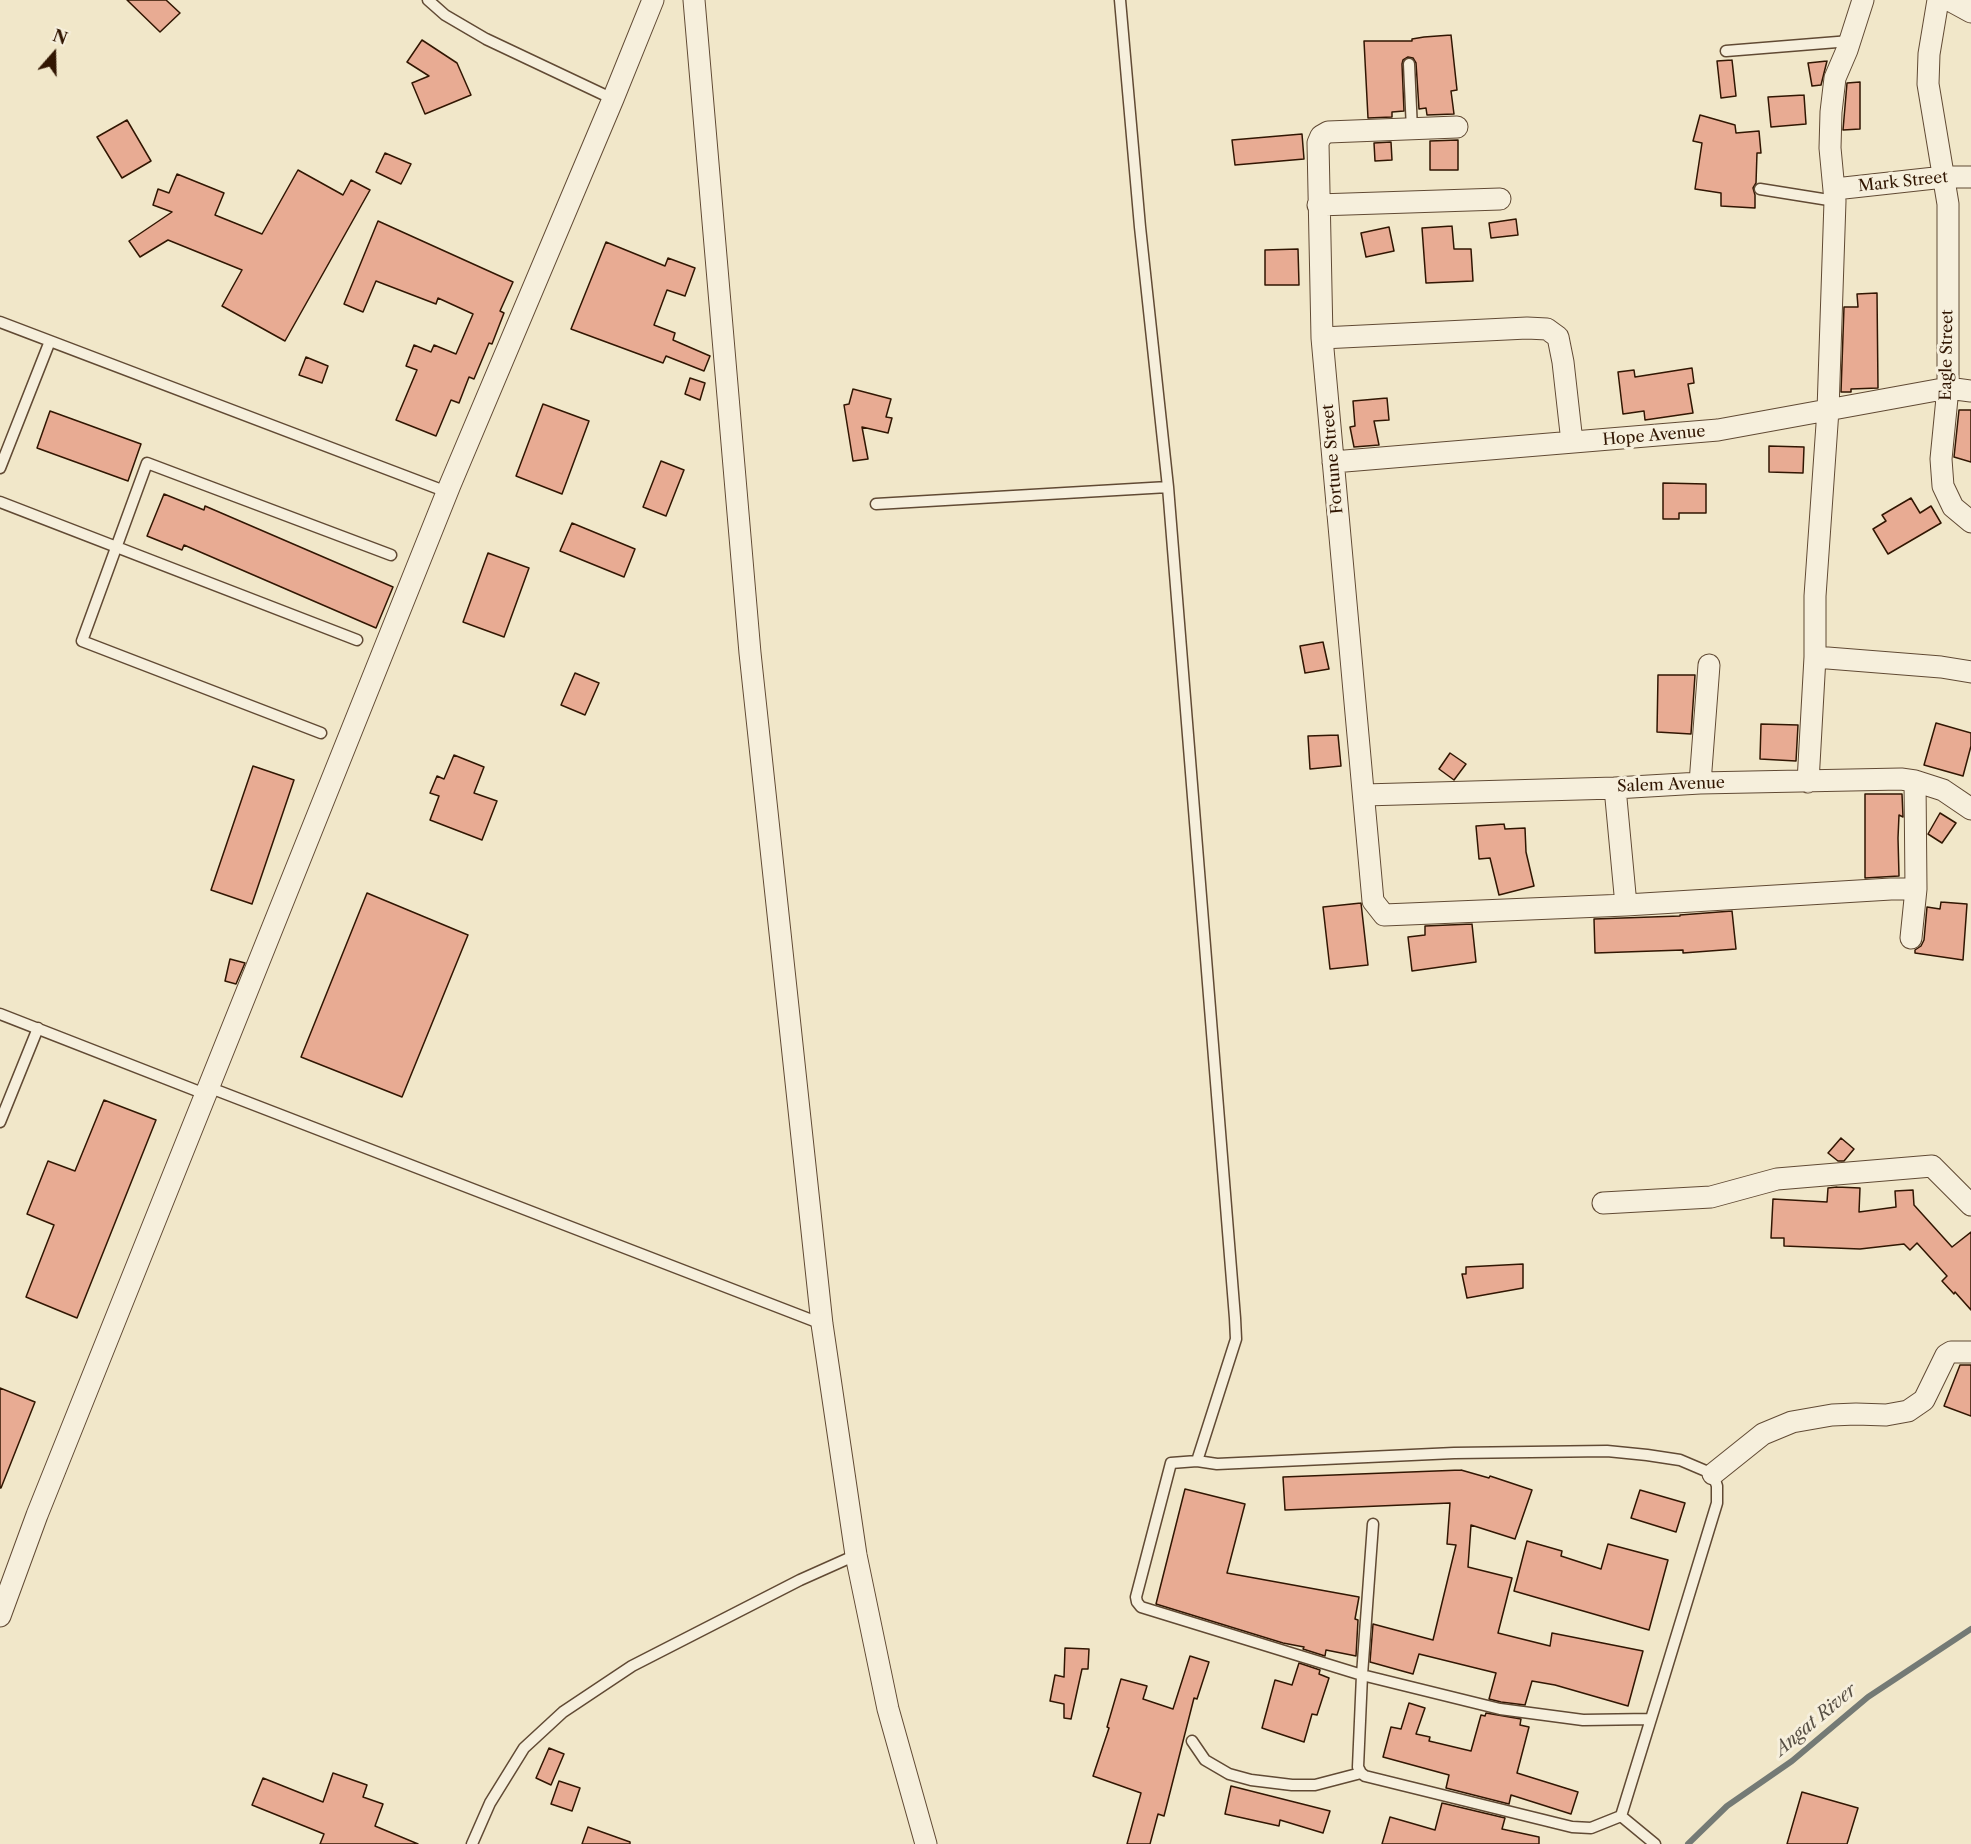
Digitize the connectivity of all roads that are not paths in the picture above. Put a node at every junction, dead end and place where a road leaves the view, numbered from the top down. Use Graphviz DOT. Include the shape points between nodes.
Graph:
graph roads {
  1 [pos="428,0"];
  2 [pos="653,0"];
  3 [pos="694,0"];
  4 [pos="1120,0"];
  5 [pos="1863,0"];
  6 [pos="1938,0"];
  7 [pos="1949,0"];
  8 [pos="1971,12"];
  9 [pos="1850,41"];
  10 [pos="1726,51"];
  11 [pos="1409,64"];
  12 [pos="613,99"];
  13 [pos="1457,127"];
  14 [pos="1412,130"];
  15 [pos="1944,177"];
  16 [pos="1971,177"];
  17 [pos="1760,189"];
  18 [pos="1835,195"];
  19 [pos="1500,199"];
  20 [pos="1318,205"];
  21 [pos="0,322"];
  22 [pos="1322,338"];
  23 [pos="50,341"];
  24 [pos="1948,388"];
  25 [pos="1971,390"];
  26 [pos="1828,410"];
  27 [pos="1572,442"];
  28 [pos="1333,462"];
  29 [pos="0,468"];
  30 [pos="1168,487"];
  31 [pos="447,492"];
  32 [pos="0,502"];
  33 [pos="876,504"];
  34 [pos="1971,522"];
  35 [pos="116,548"];
  36 [pos="391,555"];
  37 [pos="357,640"];
  38 [pos="1815,657"];
  39 [pos="1709,665"];
  40 [pos="1971,672"];
  41 [pos="321,733"];
  42 [pos="1915,781"];
  43 [pos="1808,782"];
  44 [pos="1700,783"];
  45 [pos="1615,788"];
  46 [pos="1364,795"];
  47 [pos="1971,809"];
  48 [pos="1916,889"];
  49 [pos="1626,905"];
  50 [pos="1911,938"];
  51 [pos="0,1014"];
  52 [pos="38,1028"];
  53 [pos="207,1091"];
  54 [pos="0,1122"];
  55 [pos="1603,1203"];
  56 [pos="1971,1205"];
  57 [pos="822,1324"];
  58 [pos="1971,1352"];
  59 [pos="1197,1461"];
  60 [pos="1713,1474"];
  61 [pos="1373,1524"];
  62 [pos="856,1555"];
  63 [pos="0,1616"];
  64 [pos="1362,1675"];
  65 [pos="1651,1719"];
  66 [pos="1192,1741"];
  67 [pos="1361,1773"];
  68 [pos="1621,1816"];
  69 [pos="472,1844"];
  70 [pos="926,1844"];
  71 [pos="1655,1844"];
  1 -- 12 [label="lane" via="486,39"];
  2 -- 12 [label="street"];
  3 -- 57 [label="street" via="750,653"];
  4 -- 30 [label="lane"];
  5 -- 9 [label="street"];
  6 -- 15 [label="street, Eagle Street" via="1928,84"];
  7 -- 8 [label="street"];
  9 -- 10 [label="lane"];
  9 -- 18 [label="street" via="1835,78 1831,112"];
  11 -- 14 [label="lane"];
  12 -- 31 [label="street"];
  13 -- 14 [label="street, Fortune Street"];
  14 -- 20 [label="street, Fortune Street" via="1328,132 1321,136"];
  15 -- 16 [label="street, Mark Street"];
  15 -- 18 [label="street, Mark Street"];
  15 -- 24 [label="street, Eagle Street" via="1949,238"];
  17 -- 18 [label="lane"];
  18 -- 26 [label="street"];
  19 -- 20 [label="street"];
  20 -- 22 [label="street, Fortune Street"];
  21 -- 23 [label="lane"];
  22 -- 27 [label="street" via="1547,329 1558,337"];
  22 -- 28 [label="street, Fortune Street"];
  23 -- 29 [label="lane"];
  23 -- 31 [label="lane"];
  24 -- 25 [label="street, Hope Avenue"];
  24 -- 26 [label="street, Hope Avenue"];
  24 -- 34 [label="street, Eagle Street" via="1941,459 1943,486 1953,507"];
  26 -- 27 [label="street, Hope Avenue" via="1718,430"];
  26 -- 38 [label="street" via="1815,596"];
  27 -- 28 [label="street, Hope Avenue"];
  28 -- 46 [label="street, Fortune Street"];
  30 -- 33 [label="lane"];
  30 -- 59 [label="lane" via="1236,1339"];
  31 -- 53 [label="street"];
  32 -- 35 [label="lane"];
  35 -- 36 [label="lane" via="147,463"];
  35 -- 37 [label="lane"];
  35 -- 41 [label="lane" via="82,641"];
  38 -- 40 [label="street"];
  38 -- 43 [label="street"];
  39 -- 44 [label="street"];
  42 -- 43 [label="street, Salem Avenue"];
  42 -- 47 [label="street, Salem Avenue" via="1943,790"];
  42 -- 48 [label="street"];
  43 -- 44 [label="street, Salem Avenue"];
  44 -- 45 [label="street, Salem Avenue"];
  45 -- 46 [label="street, Salem Avenue"];
  45 -- 49 [label="street"];
  46 -- 49 [label="street, Fortune Street" via="1373,901 1384,915"];
  48 -- 49 [label="street"];
  48 -- 50 [label="street"];
  51 -- 52 [label="lane"];
  52 -- 53 [label="lane"];
  52 -- 54 [label="lane"];
  53 -- 57 [label="lane"];
  53 -- 63 [label="street"];
  55 -- 56 [label="street" via="1711,1197 1777,1179 1932,1166"];
  57 -- 62 [label="street"];
  58 -- 60 [label="street" via="1946,1355 1924,1400 1908,1411 1832,1415 1792,1422 1763,1434"];
  59 -- 60 [label="lane" via="1217,1464 1454,1453 1607,1451 1680,1461"];
  59 -- 64 [label="lane" via="1171,1463 1137,1602 1141,1607"];
  60 -- 65 [label="lane" via="1717,1503"];
  61 -- 64 [label="lane"];
  62 -- 69 [label="lane" via="632,1666 563,1712 524,1749 490,1803"];
  62 -- 70 [label="street" via="888,1709"];
  64 -- 65 [label="lane" via="1500,1709 1583,1719"];
  64 -- 67 [label="lane" via="1358,1767"];
  65 -- 68 [label="lane"];
  66 -- 67 [label="lane" via="1205,1760 1229,1774 1251,1780 1314,1785"];
  67 -- 68 [label="lane" via="1572,1827 1591,1828"];
  68 -- 71 [label="lane"];
}
